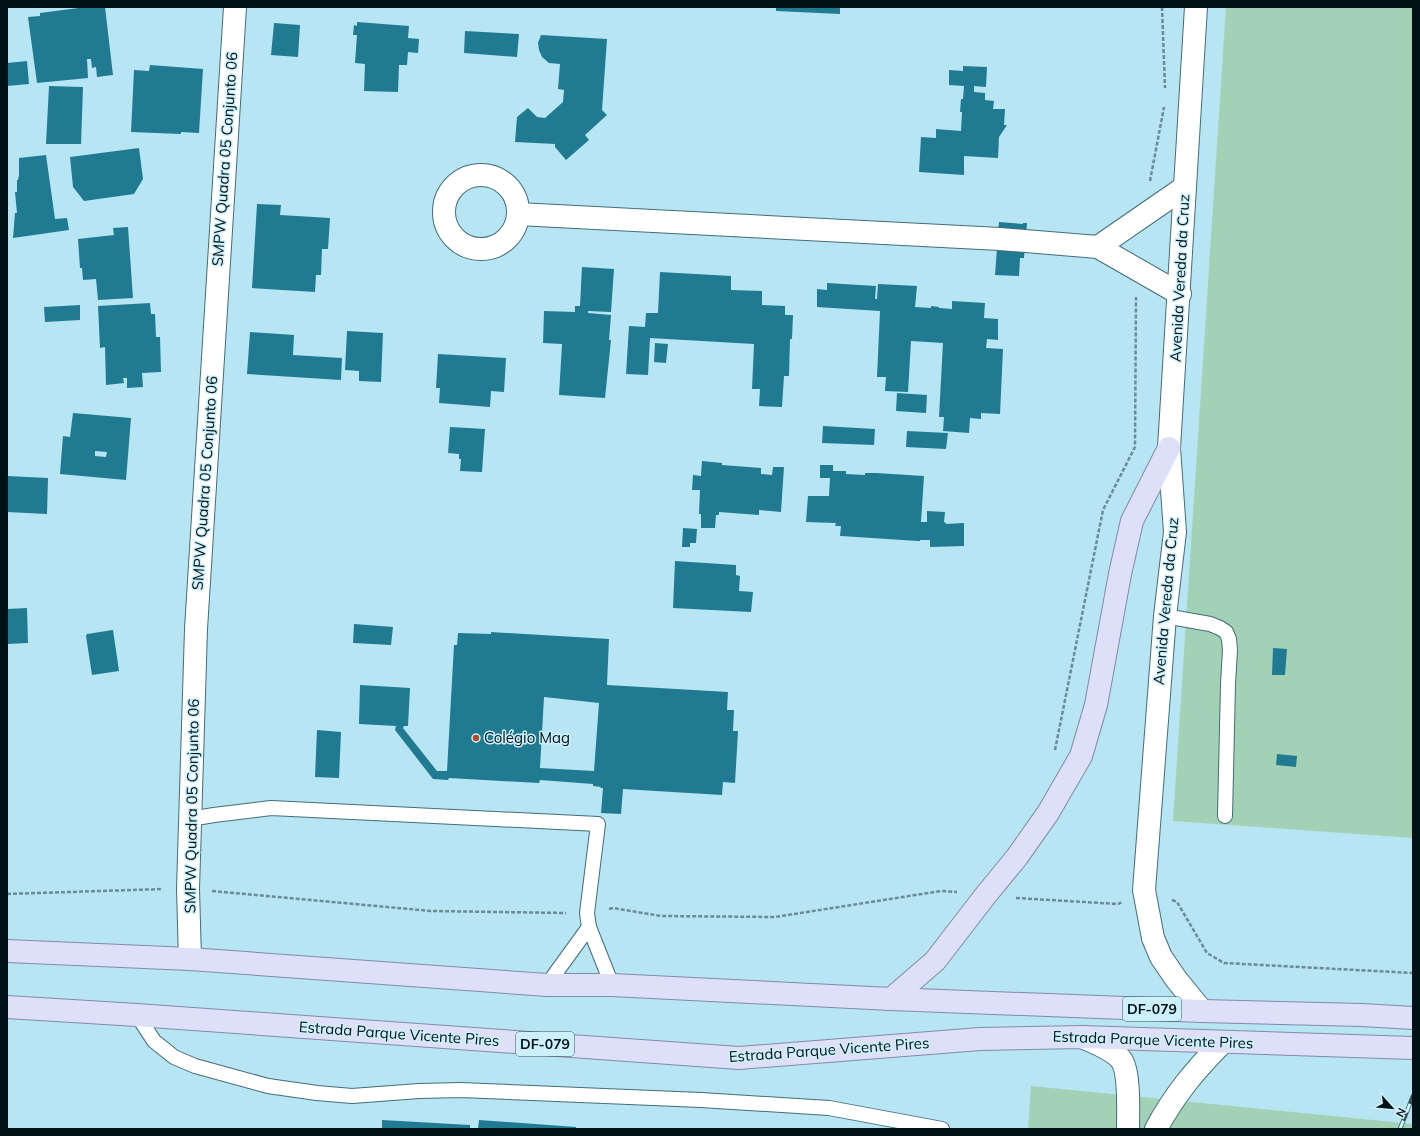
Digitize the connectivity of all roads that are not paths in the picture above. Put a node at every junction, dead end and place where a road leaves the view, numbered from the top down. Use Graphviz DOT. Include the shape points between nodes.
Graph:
graph roads {
  1 [pos="235,7"];
  2 [pos="1196,7"];
  3 [pos="1185,187"];
  4 [pos="518,214"];
  5 [pos="1098,247"];
  6 [pos="1180,294"];
  7 [pos="1169,448"];
  8 [pos="1165,616"];
  9 [pos="1225,816"];
  10 [pos="190,819"];
  11 [pos="589,927"];
  12 [pos="7,951"];
  13 [pos="190,959"];
  14 [pos="547,985"];
  15 [pos="612,985"];
  16 [pos="891,999"];
  17 [pos="7,1008"];
  18 [pos="1202,1011"];
  19 [pos="137,1015"];
  20 [pos="1413,1018"];
  21 [pos="1082,1036"];
  22 [pos="1223,1042"];
  23 [pos="1413,1048"];
  24 [pos="942,1129"];
  25 [pos="1128,1129"];
  26 [pos="1156,1129"];
  1 -- 10 [label="street, SMPW Quadra 05 Conjunto 06" via="196,629"];
  2 -- 3 [label="street, Avenida Vereda da Cruz"];
  3 -- 5 [label="street"];
  3 -- 6 [label="street, Avenida Vereda da Cruz"];
  4 -- 4 [label="street" via="516,226 510,236 501,244 479,250 457,241 436,209 461,180 484,174 505,183 513,192"];
  4 -- 5 [label="street"];
  5 -- 6 [label="street"];
  6 -- 7 [label="street, Avenida Vereda da Cruz"];
  7 -- 8 [label="street, Avenida Vereda da Cruz" via="1175,532"];
  7 -- 16 [label="main road" via="1132,521 1096,705 1081,756 1048,813 1017,857 935,961"];
  8 -- 9 [label="lane" via="1210,624 1226,632 1229,639"];
  8 -- 18 [label="street, Avenida Vereda da Cruz" via="1144,890 1153,938 1161,957"];
  10 -- 11 [label="lane" via="271,808 598,824 587,913"];
  10 -- 13 [label="street, SMPW Quadra 05 Conjunto 06"];
  11 -- 14 [label="lane"];
  11 -- 15 [label="lane"];
  12 -- 13 [label="main road, Estrada Parque Vicente Pires / DF-079"];
  13 -- 14 [label="main road, Estrada Parque Vicente Pires / DF-079"];
  14 -- 15 [label="main road, Estrada Parque Vicente Pires / DF-079"];
  15 -- 16 [label="main road, Estrada Parque Vicente Pires / DF-079"];
  16 -- 18 [label="main road, Estrada Parque Vicente Pires / DF-079"];
  17 -- 19 [label="main road, Estrada Parque Vicente Pires / DF-079"];
  18 -- 20 [label="main road, Estrada Parque Vicente Pires / DF-079"];
  19 -- 21 [label="main road, Estrada Parque Vicente Pires / DF-079" via="739,1058 980,1039"];
  19 -- 24 [label="lane" via="154,1041 174,1057 234,1077 289,1089 352,1096 461,1090 821,1107"];
  21 -- 22 [label="main road, Estrada Parque Vicente Pires / DF-079"];
  21 -- 25 [label="street" via="1114,1053 1122,1061 1126,1074"];
  22 -- 23 [label="main road, Estrada Parque Vicente Pires / DF-079"];
  22 -- 26 [label="street" via="1185,1082"];
}
